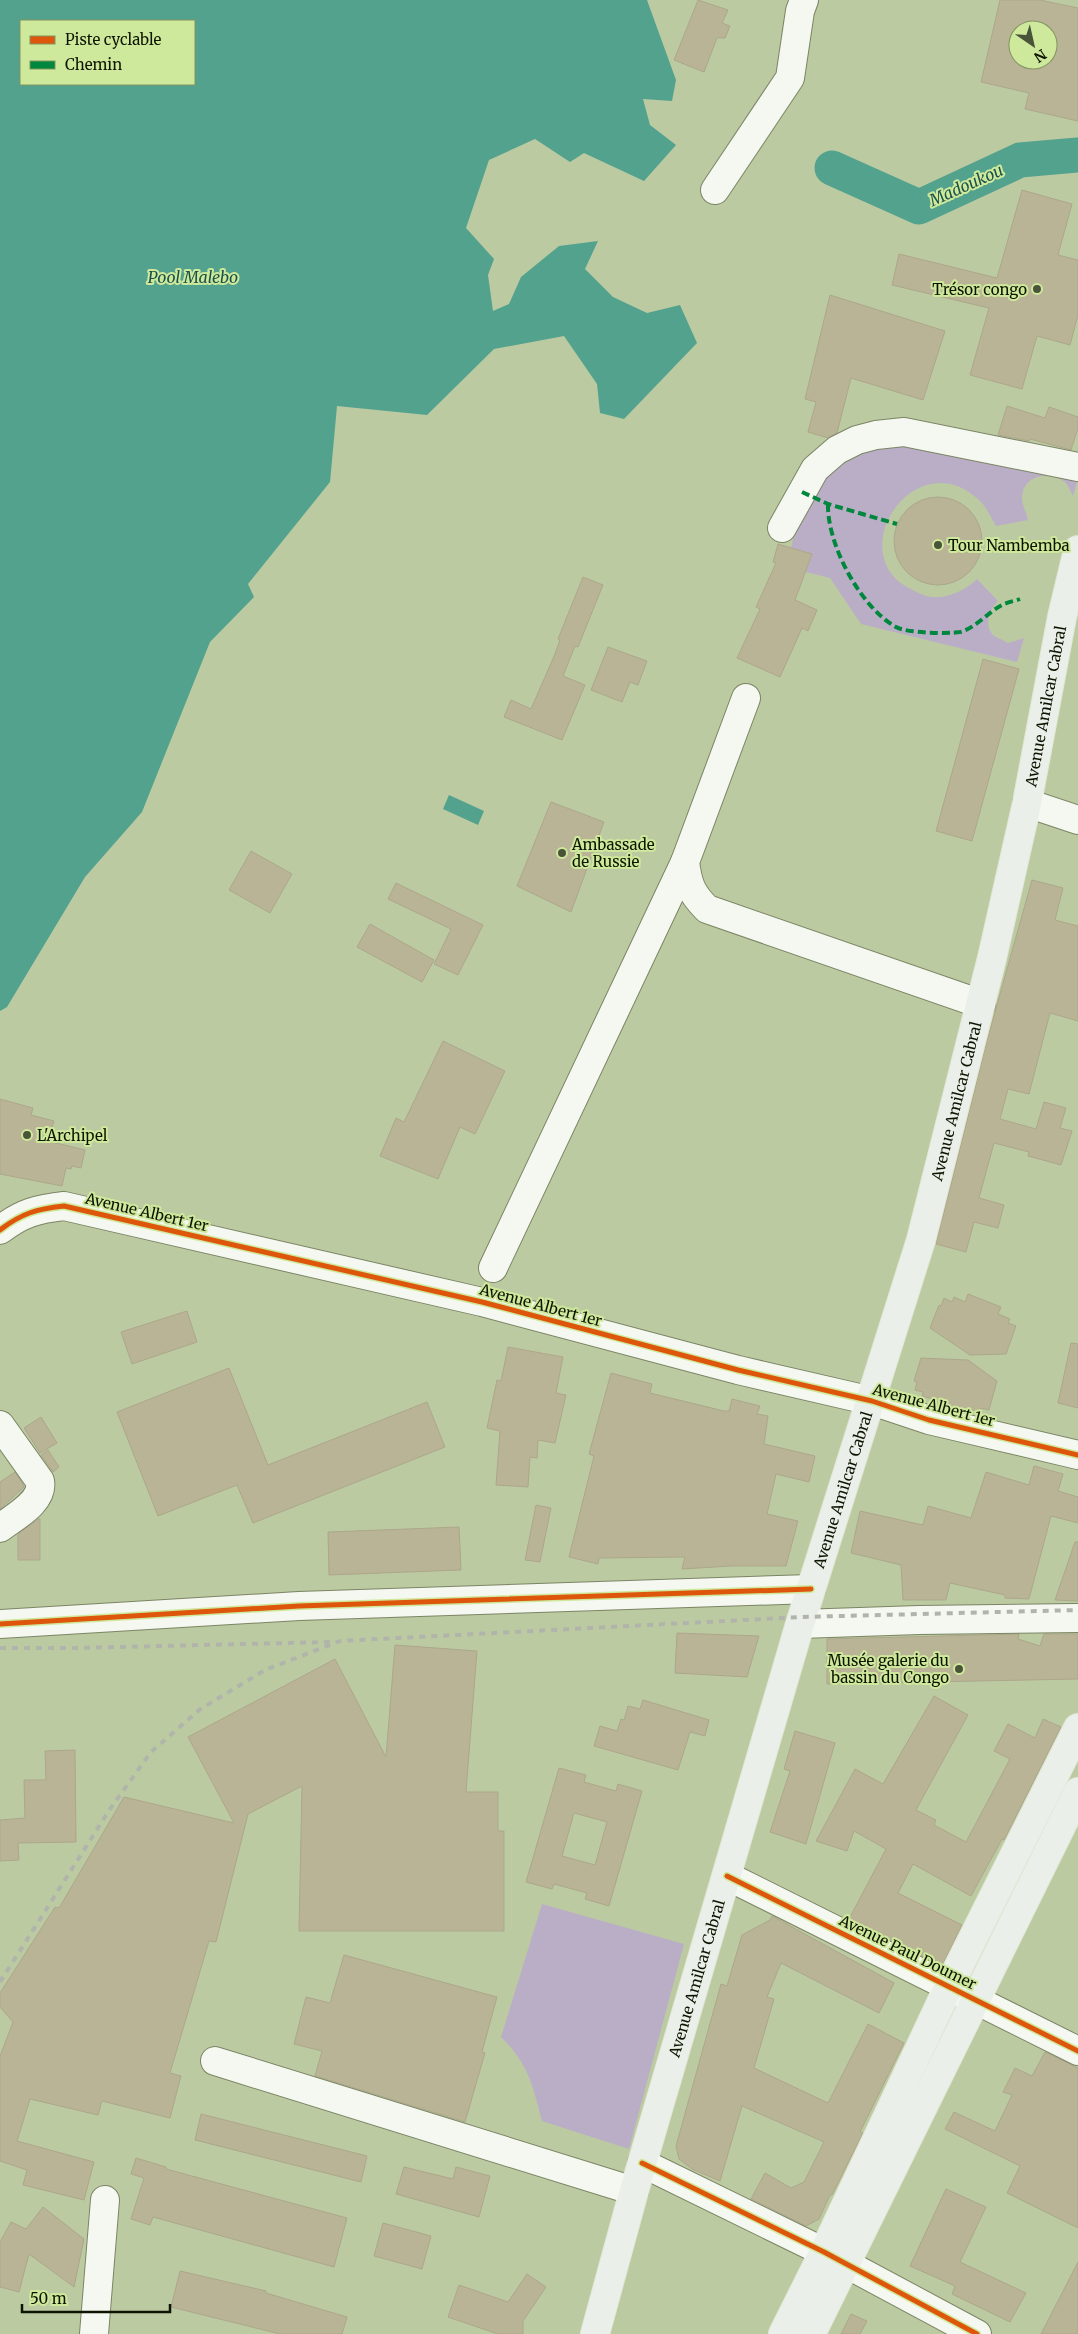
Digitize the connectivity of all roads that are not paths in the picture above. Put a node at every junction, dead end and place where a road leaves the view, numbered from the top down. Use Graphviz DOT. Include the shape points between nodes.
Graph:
graph roads {
  1 [pos="804,0"];
  2 [pos="715,190"];
  3 [pos="1078,467"];
  4 [pos="782,528"];
  5 [pos="1078,550"];
  6 [pos="746,698"];
  7 [pos="1027,804"];
  8 [pos="1078,820"];
  9 [pos="686,862"];
  10 [pos="707,909"];
  11 [pos="659,917"];
  12 [pos="981,1004"];
  13 [pos="0,1230"];
  14 [pos="493,1268"];
  15 [pos="872,1401"];
  16 [pos="0,1425"];
  17 [pos="1078,1455"];
  18 [pos="0,1528"];
  19 [pos="811,1589"];
  20 [pos="1078,1618"];
  21 [pos="0,1624"];
  22 [pos="800,1624"];
  23 [pos="1078,1728"];
  24 [pos="1068,1775"];
  25 [pos="1078,1792"];
  26 [pos="726,1876"];
  27 [pos="949,1986"];
  28 [pos="976,1999"];
  29 [pos="1078,2051"];
  30 [pos="215,2061"];
  31 [pos="907,2076"];
  32 [pos="932,2090"];
  33 [pos="642,2163"];
  34 [pos="634,2191"];
  35 [pos="105,2200"];
  36 [pos="836,2258"];
  37 [pos="94,2334"];
  38 [pos="595,2334"];
  39 [pos="783,2334"];
  40 [pos="811,2334"];
  41 [pos="977,2334"];
  1 -- 2 [label="street" via="790,78"];
  3 -- 4 [label="street" via="904,432 876,435 837,450 815,469"];
  5 -- 7 [label="main road, Avenue Amilcar Cabral"];
  6 -- 9 [label="street"];
  7 -- 8 [label="street"];
  7 -- 12 [label="main road, Avenue Amilcar Cabral"];
  9 -- 10 [label="street" via="688,882"];
  9 -- 11 [label="street"];
  10 -- 11 [label="street" via="690,907"];
  10 -- 12 [label="street"];
  11 -- 14 [label="street"];
  12 -- 15 [label="main road, Avenue Amilcar Cabral" via="921,1240"];
  13 -- 15 [label="street, Avenue Albert 1er" via="35,1210 64,1206 482,1302 738,1370"];
  15 -- 17 [label="street, Avenue Albert 1er" via="929,1420"];
  15 -- 19 [label="main road, Avenue Amilcar Cabral"];
  16 -- 18 [label="street" via="41,1487 33,1503"];
  19 -- 21 [label="street" via="299,1606"];
  19 -- 22 [label="main road, Avenue Amilcar Cabral"];
  20 -- 22 [label="street"];
  22 -- 26 [label="main road, Avenue Amilcar Cabral"];
  23 -- 24 [label="main road, Avenue Paul Doumer"];
  24 -- 27 [label="main road, Avenue Paul Doumer"];
  25 -- 28 [label="main road, Avenue Paul Doumer"];
  26 -- 27 [label="street, Avenue Paul Doumer"];
  26 -- 33 [label="main road, Avenue Amilcar Cabral"];
  27 -- 28 [label="street, Avenue Paul Doumer"];
  27 -- 31 [label="main road, Avenue Paul Doumer"];
  28 -- 29 [label="street, Avenue Paul Doumer"];
  28 -- 32 [label="main road, Avenue Paul Doumer"];
  30 -- 34 [label="street"];
  31 -- 32 [label="main road"];
  31 -- 36 [label="main road, Avenue Paul Doumer"];
  32 -- 36 [label="main road, Avenue Paul Doumer"];
  33 -- 34 [label="main road, Avenue Amilcar Cabral"];
  33 -- 36 [label="street"];
  34 -- 38 [label="main road, Avenue Amilcar Cabral"];
  35 -- 37 [label="street"];
  36 -- 39 [label="main road, Avenue Paul Doumer"];
  36 -- 40 [label="main road, Avenue Paul Doumer"];
  36 -- 41 [label="street"];
}
